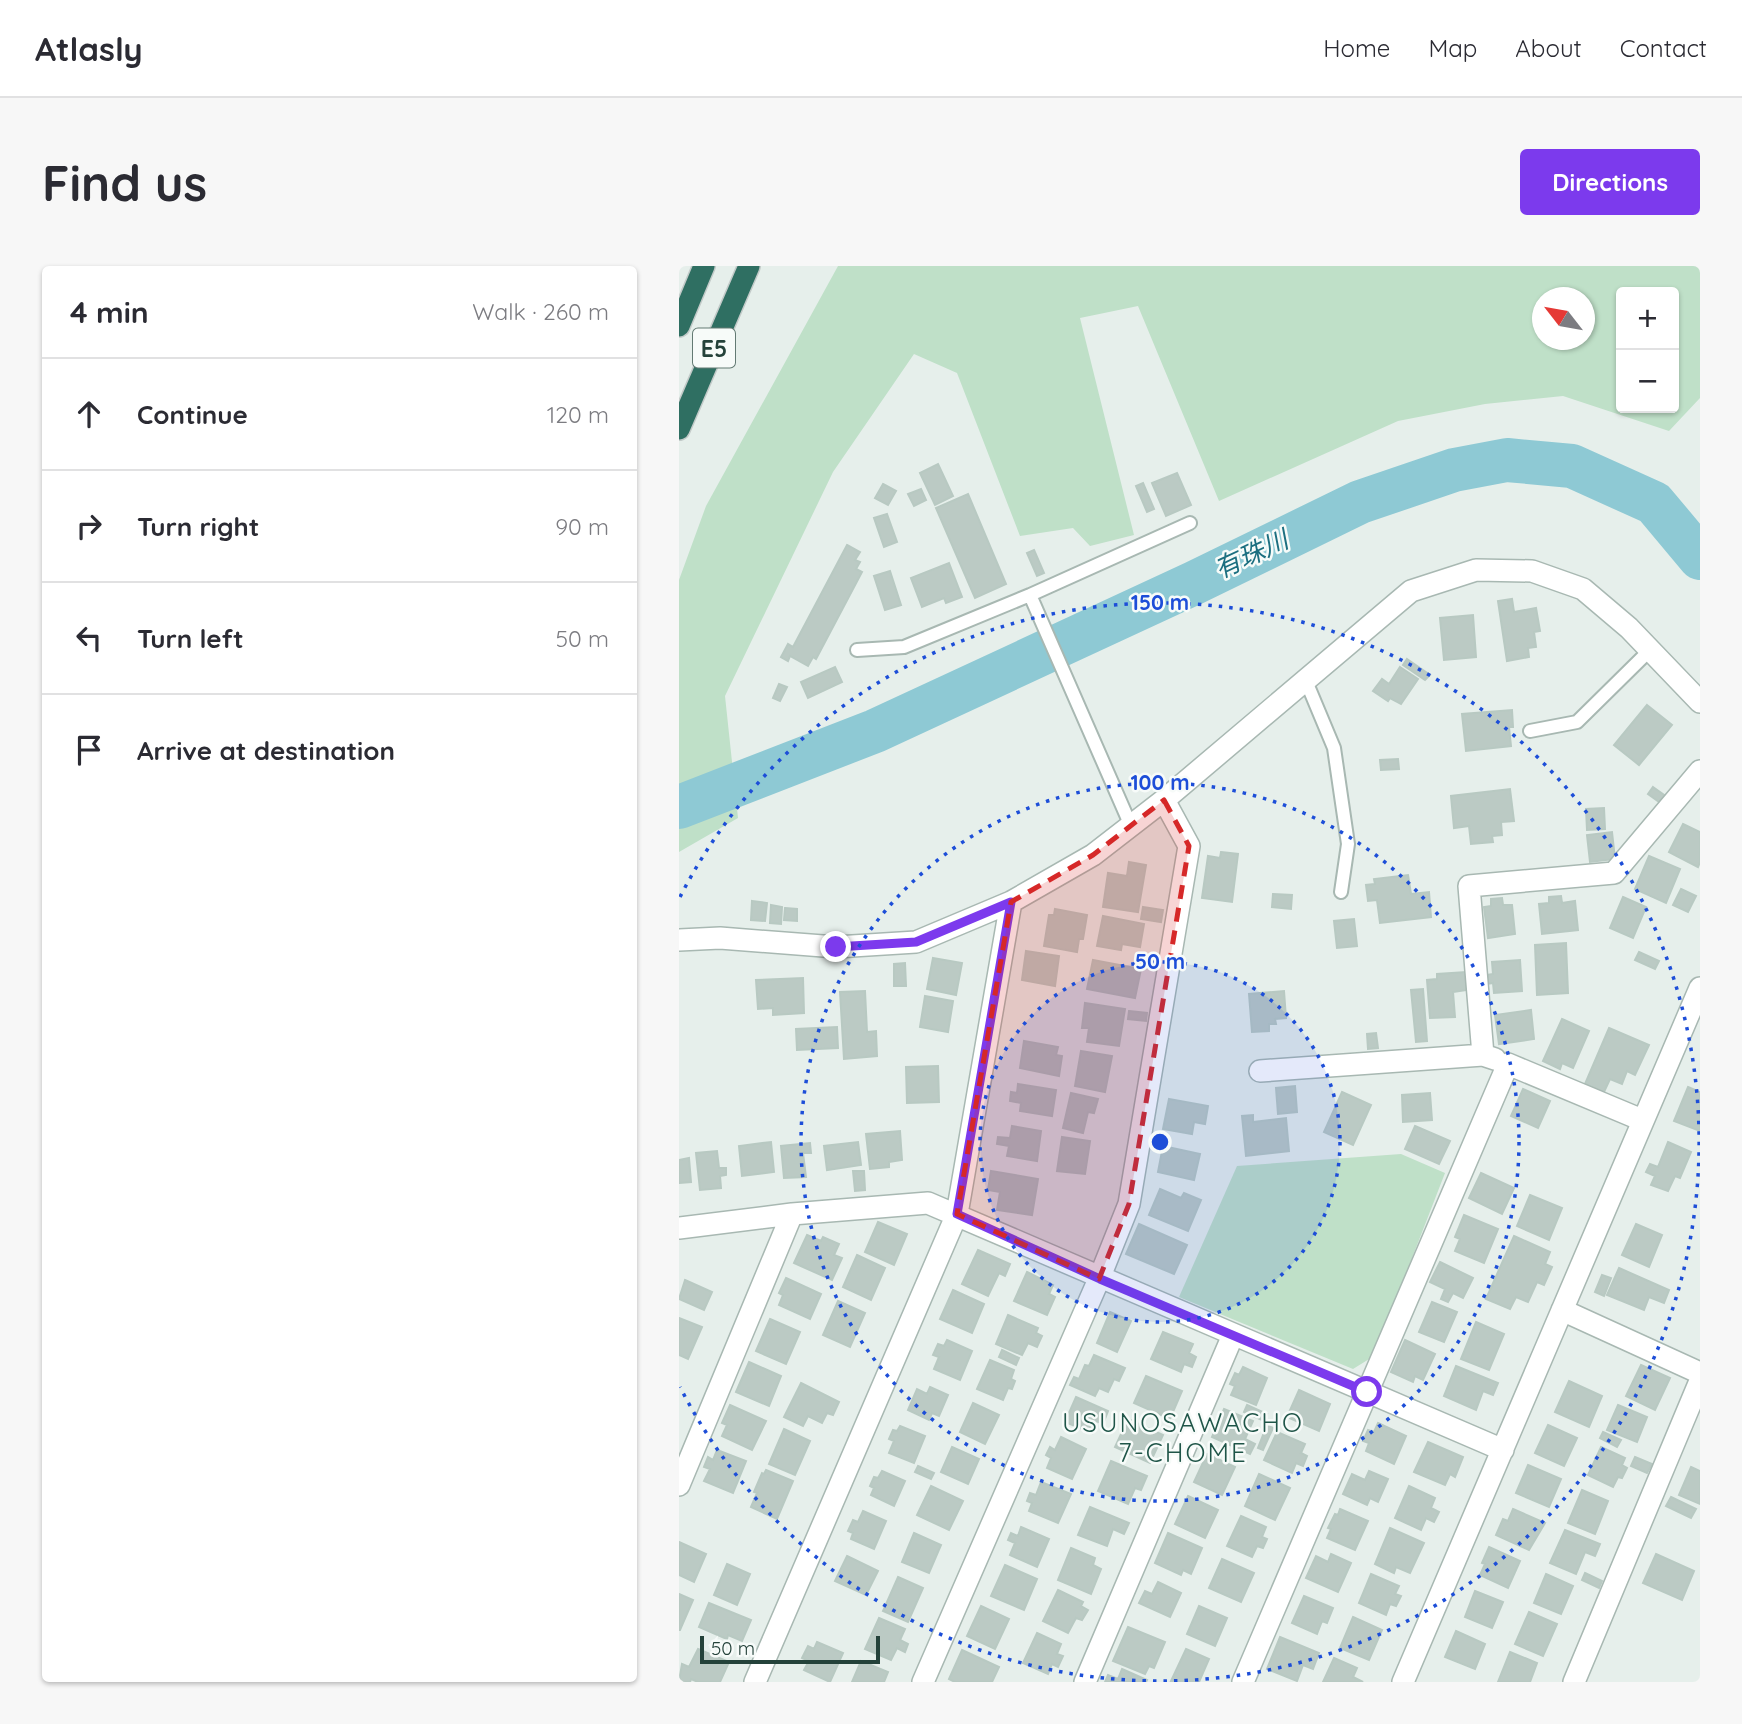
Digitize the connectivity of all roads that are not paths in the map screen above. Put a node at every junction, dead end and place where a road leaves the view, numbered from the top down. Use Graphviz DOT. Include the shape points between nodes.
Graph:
graph roads {
  1 [pos="705,266"];
  2 [pos="749,266"];
  3 [pos="679,326"];
  4 [pos="679,429"];
  5 [pos="1190,523"];
  6 [pos="1030,595"];
  7 [pos="857,650"];
  8 [pos="1650,650"];
  9 [pos="1306,681"];
  10 [pos="1700,702"];
  11 [pos="1530,732"];
  12 [pos="1700,771"];
  13 [pos="1164,800"];
  14 [pos="1131,826"];
  15 [pos="1341,892"];
  16 [pos="1011,902"];
  17 [pos="679,940"];
  18 [pos="1700,988"];
  19 [pos="1483,1055"];
  20 [pos="1509,1064"];
  21 [pos="1261,1071"];
  22 [pos="1642,1120"];
  23 [pos="792,1214"];
  24 [pos="957,1214"];
  25 [pos="679,1228"];
  26 [pos="1100,1279"];
  27 [pos="1562,1310"];
  28 [pos="1234,1335"];
  29 [pos="1700,1373"];
  30 [pos="1700,1381"];
  31 [pos="1367,1392"];
  32 [pos="1503,1450"];
  33 [pos="679,1485"];
  34 [pos="755,1682"];
  35 [pos="923,1682"];
  36 [pos="1085,1682"];
  37 [pos="1243,1682"];
  38 [pos="1403,1682"];
  39 [pos="1574,1682"];
  1 -- 3 [label="highway, E5"];
  2 -- 4 [label="highway, E5"];
  5 -- 6 [label="lane"];
  6 -- 7 [label="lane" via="904,647"];
  6 -- 14 [label="lane"];
  8 -- 9 [label="street" via="1583,589 1532,571 1476,569 1411,591"];
  8 -- 10 [label="street"];
  8 -- 11 [label="lane" via="1577,722"];
  9 -- 13 [label="street"];
  9 -- 15 [label="lane" via="1333,748 1348,844"];
  12 -- 19 [label="street" via="1614,873 1469,886"];
  13 -- 14 [label="street"];
  13 -- 26 [label="street" via="1189,846 1129,1204"];
  14 -- 16 [label="street" via="1093,855"];
  16 -- 17 [label="street" via="916,942 836,947"];
  16 -- 24 [label="street"];
  18 -- 22 [label="street"];
  19 -- 20 [label="street"];
  19 -- 21 [label="street"];
  20 -- 22 [label="street"];
  20 -- 31 [label="street"];
  22 -- 27 [label="street"];
  23 -- 24 [label="street" via="928,1203"];
  23 -- 25 [label="street"];
  23 -- 33 [label="street"];
  24 -- 26 [label="street"];
  24 -- 34 [label="street"];
  26 -- 28 [label="street"];
  26 -- 35 [label="street"];
  27 -- 29 [label="street"];
  27 -- 32 [label="street"];
  28 -- 31 [label="street"];
  28 -- 36 [label="street"];
  30 -- 39 [label="street"];
  31 -- 32 [label="street"];
  31 -- 37 [label="street"];
  32 -- 38 [label="street"];
}
